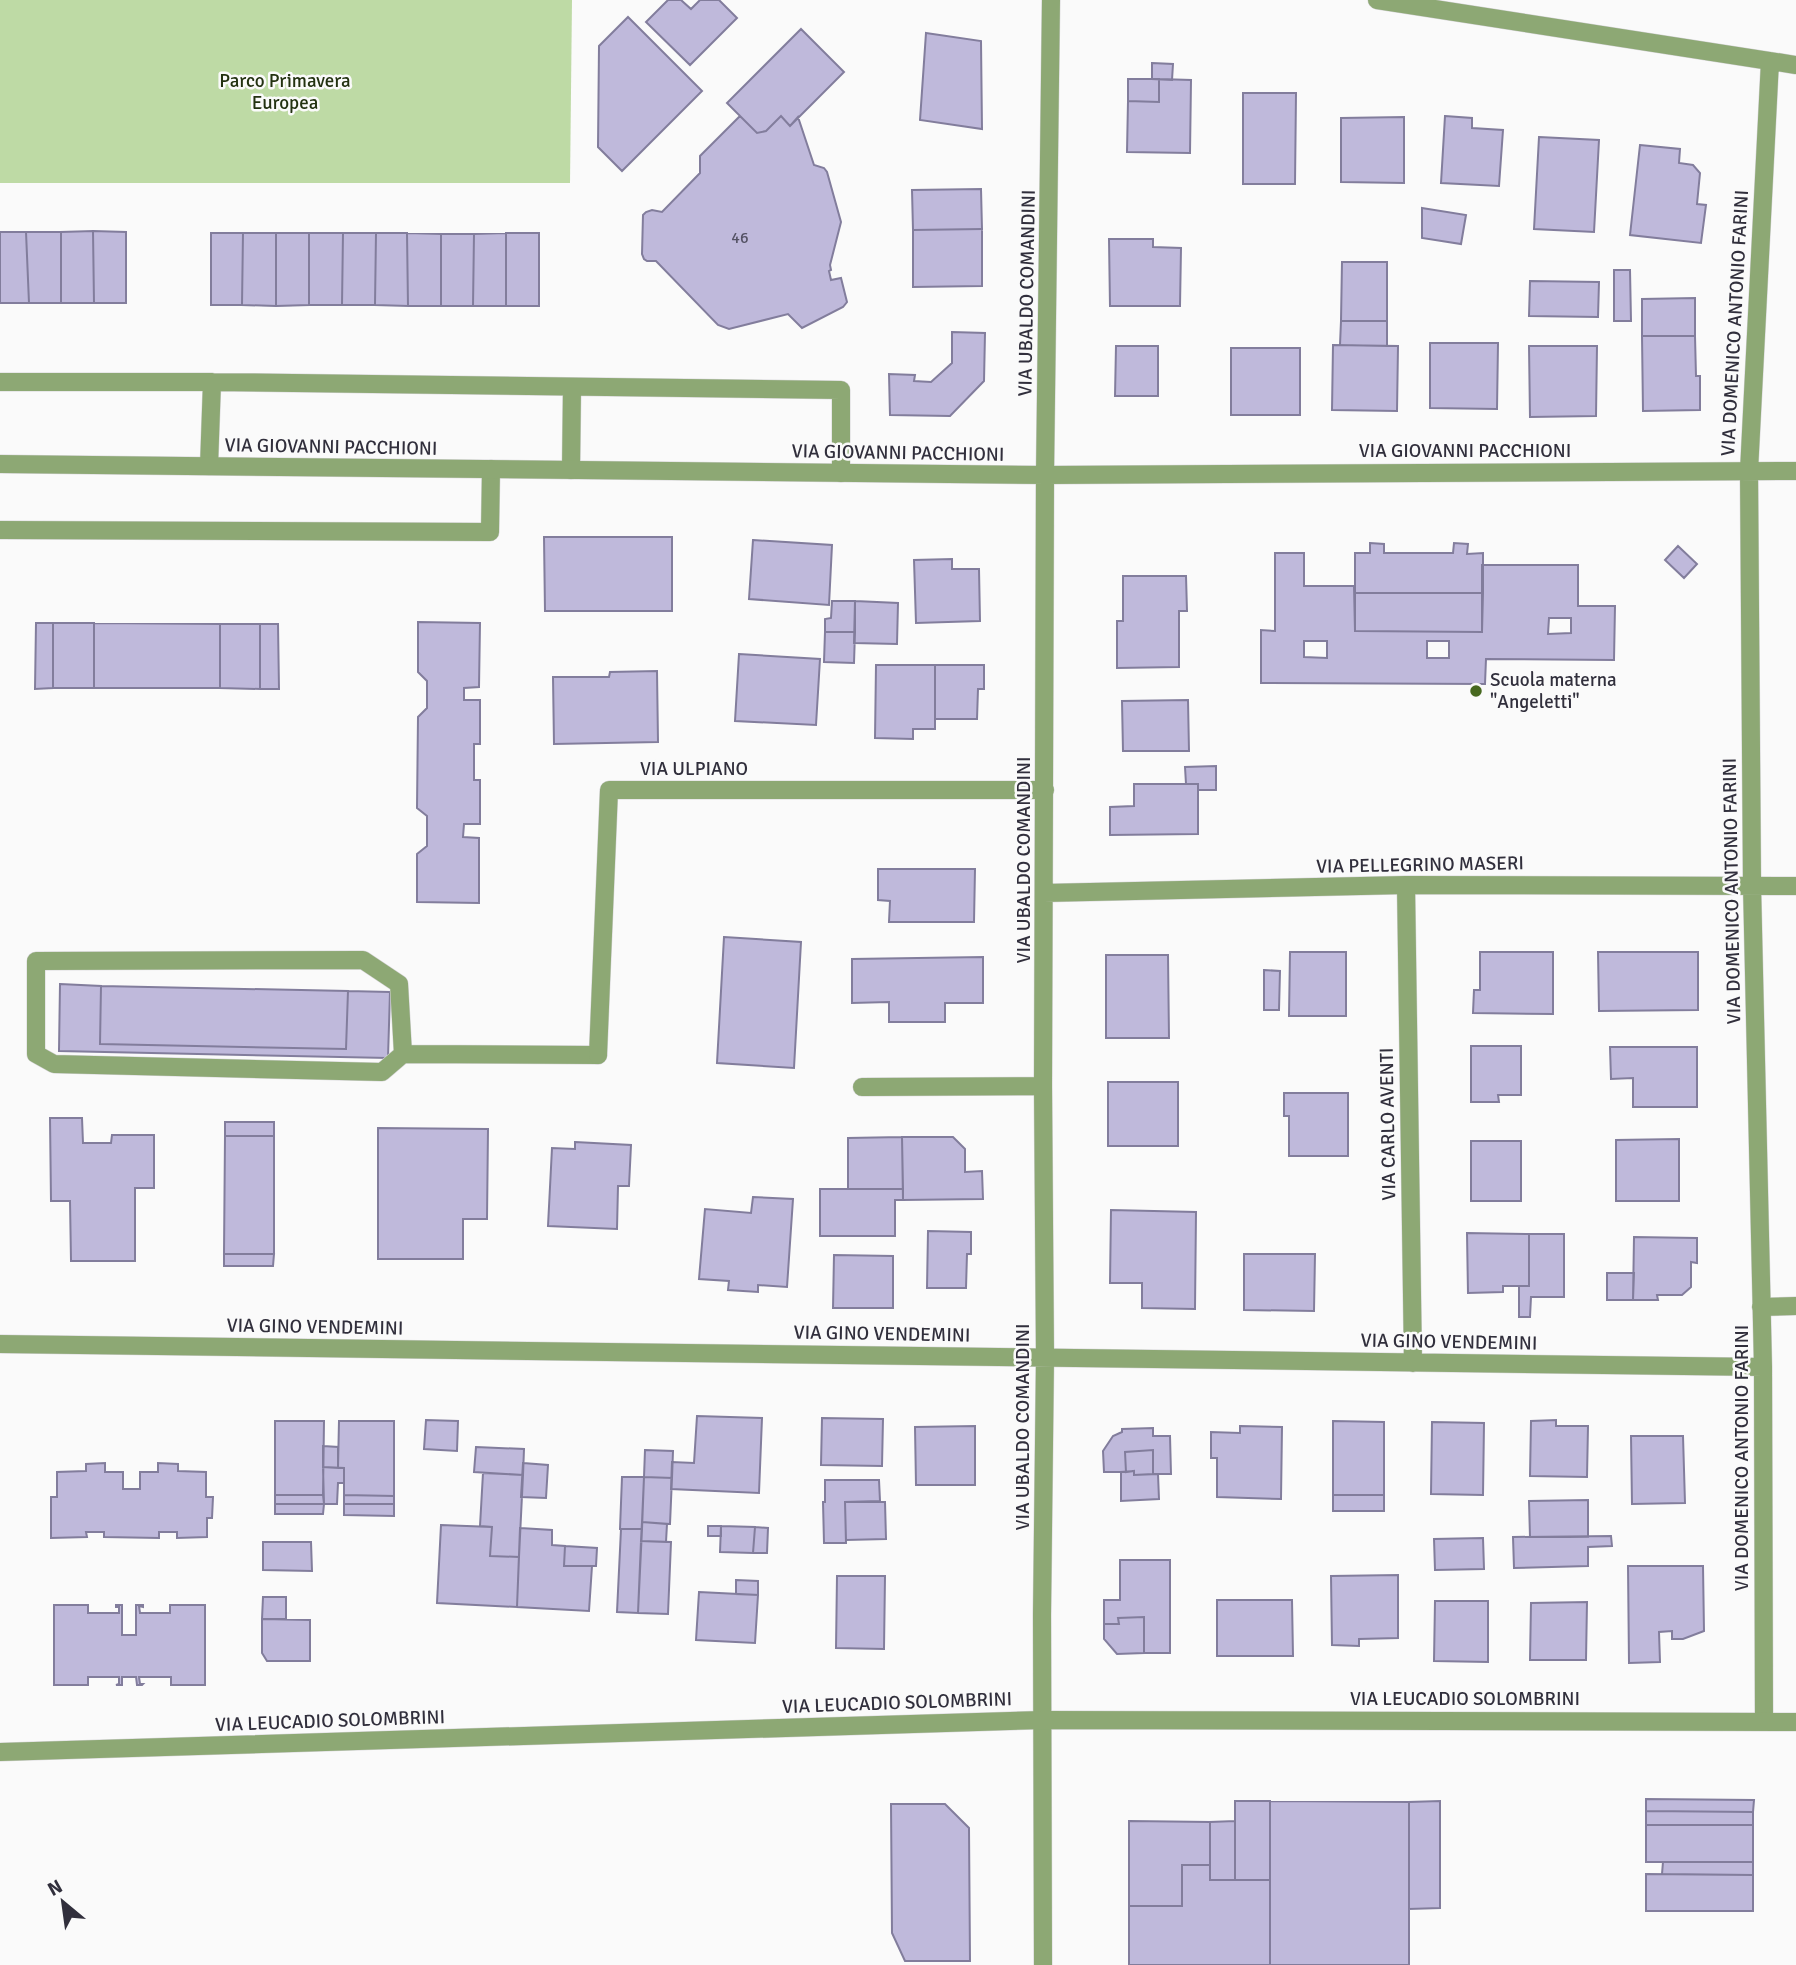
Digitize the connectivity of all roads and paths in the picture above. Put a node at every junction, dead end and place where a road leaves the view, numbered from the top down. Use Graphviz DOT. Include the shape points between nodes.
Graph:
graph roads {
  1 [pos="1051,0"];
  2 [pos="1377,0"];
  3 [pos="1770,61"];
  4 [pos="1796,65"];
  5 [pos="0,382"];
  6 [pos="212,382"];
  7 [pos="572,387"];
  8 [pos="0,464"];
  9 [pos="209,466"];
  10 [pos="491,469"];
  11 [pos="571,470"];
  12 [pos="1749,471"];
  13 [pos="1796,471"];
  14 [pos="841,473"];
  15 [pos="1045,475"];
  16 [pos="0,530"];
  17 [pos="1045,790"];
  18 [pos="1406,885"];
  19 [pos="1752,885"];
  20 [pos="1796,886"];
  21 [pos="1044,893"];
  22 [pos="403,1054"];
  23 [pos="1044,1086"];
  24 [pos="862,1087"];
  25 [pos="1796,1306"];
  26 [pos="1761,1307"];
  27 [pos="0,1344"];
  28 [pos="1045,1357"];
  29 [pos="1413,1363"];
  30 [pos="1763,1367"];
  31 [pos="1043,1720"];
  32 [pos="1764,1721"];
  33 [pos="1796,1722"];
  34 [pos="0,1752"];
  35 [pos="1043,1965"];
  1 -- 15 [label="street, VIA UBALDO COMANDINI"];
  2 -- 3 [label="street"];
  3 -- 4 [label="street"];
  3 -- 12 [label="street, VIA DOMENICO ANTONIO FARINI"];
  5 -- 6 [label="street"];
  6 -- 7 [label="street"];
  6 -- 9 [label="street"];
  7 -- 11 [label="street"];
  7 -- 14 [label="street" via="841,390"];
  8 -- 9 [label="street, VIA GIOVANNI PACCHIONI"];
  9 -- 10 [label="street, VIA GIOVANNI PACCHIONI"];
  10 -- 11 [label="street, VIA GIOVANNI PACCHIONI"];
  10 -- 16 [label="street" via="490,532"];
  11 -- 14 [label="street, VIA GIOVANNI PACCHIONI"];
  12 -- 13 [label="street, VIA GIOVANNI PACCHIONI"];
  12 -- 15 [label="street, VIA GIOVANNI PACCHIONI"];
  12 -- 19 [label="street, VIA DOMENICO ANTONIO FARINI"];
  14 -- 15 [label="street, VIA GIOVANNI PACCHIONI"];
  15 -- 17 [label="street, VIA UBALDO COMANDINI"];
  17 -- 21 [label="street, VIA UBALDO COMANDINI"];
  17 -- 22 [label="street, VIA ULPIANO" via="609,790 598,1055"];
  18 -- 19 [label="street, VIA PELLEGRINO MASERI"];
  18 -- 21 [label="street, VIA PELLEGRINO MASERI"];
  18 -- 29 [label="street, VIA CARLO AVENTI"];
  19 -- 20 [label="street, VIA PELLEGRINO MASERI"];
  19 -- 26 [label="street, VIA DOMENICO ANTONIO FARINI"];
  21 -- 23 [label="street, VIA UBALDO COMANDINI"];
  22 -- 22 [label="street" via="399,984 363,960 36,961 36,1054 54,1064 382,1072"];
  23 -- 24 [label="street"];
  23 -- 28 [label="street, VIA UBALDO COMANDINI"];
  25 -- 26 [label="street"];
  26 -- 30 [label="street, VIA DOMENICO ANTONIO FARINI"];
  27 -- 28 [label="street, VIA GINO VENDEMINI"];
  28 -- 29 [label="street, VIA GINO VENDEMINI"];
  28 -- 31 [label="street, VIA UBALDO COMANDINI"];
  29 -- 30 [label="street, VIA GINO VENDEMINI"];
  30 -- 32 [label="street, VIA DOMENICO ANTONIO FARINI"];
  31 -- 32 [label="street, VIA LEUCADIO SOLOMBRINI"];
  31 -- 34 [label="street, VIA LEUCADIO SOLOMBRINI"];
  31 -- 35 [label="street, VIA UBALDO COMANDINI"];
  32 -- 33 [label="street, VIA LEUCADIO SOLOMBRINI"];
}
